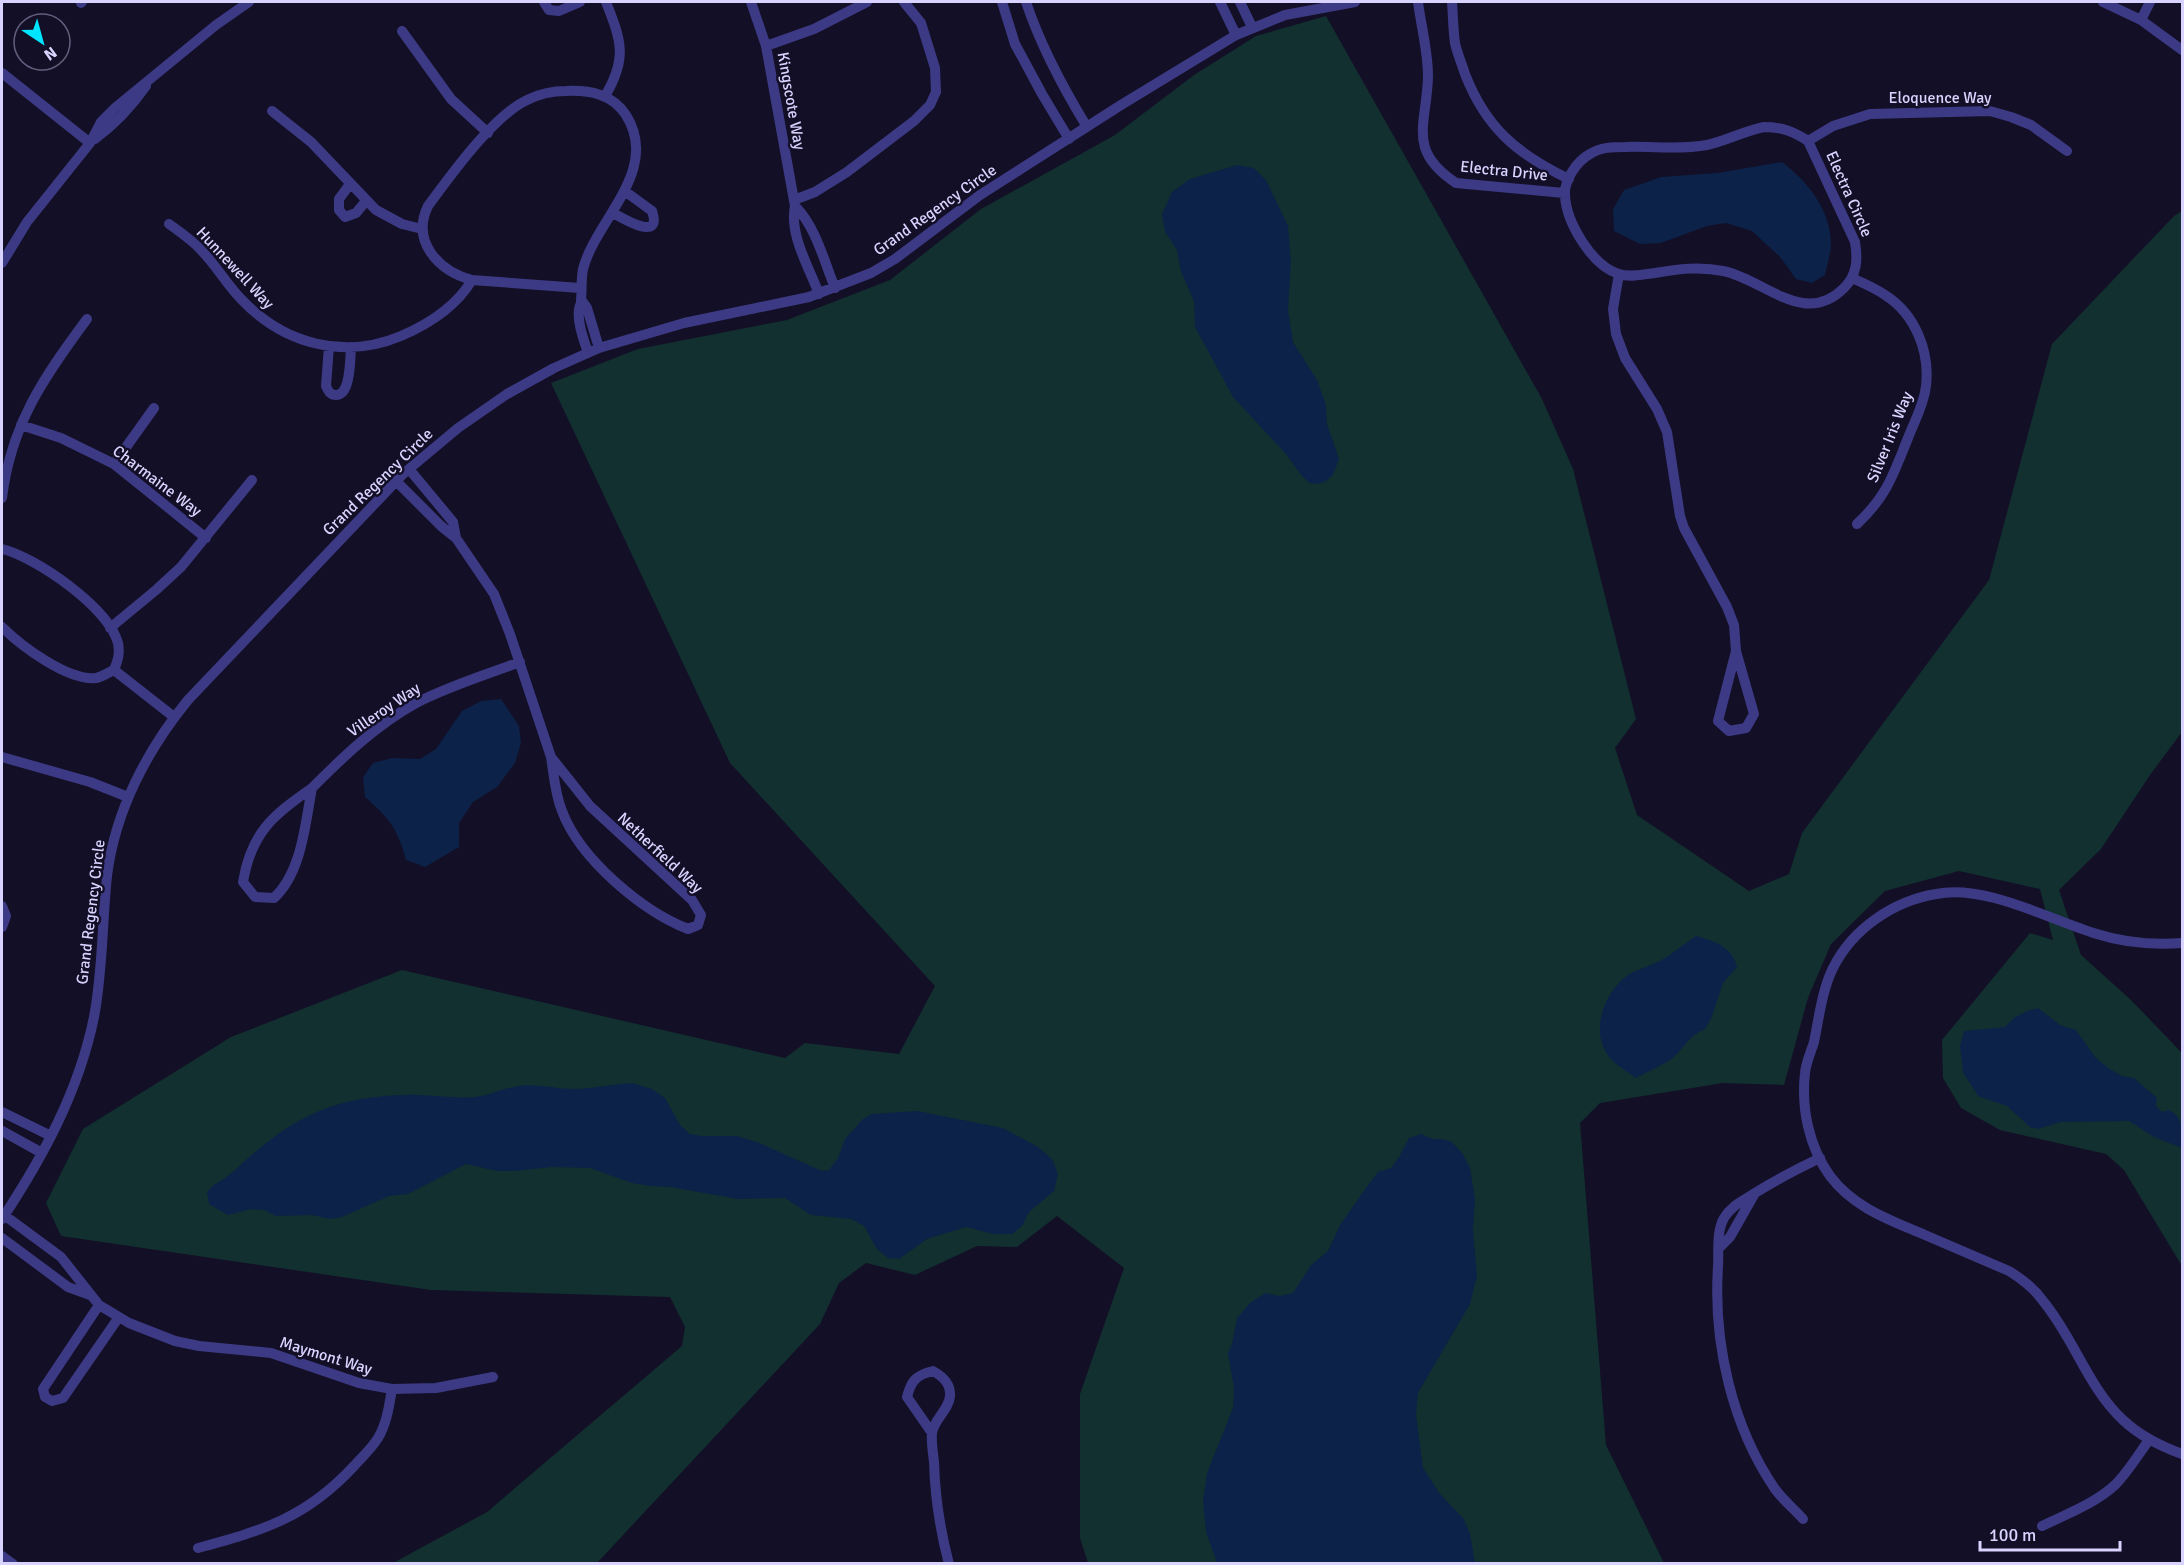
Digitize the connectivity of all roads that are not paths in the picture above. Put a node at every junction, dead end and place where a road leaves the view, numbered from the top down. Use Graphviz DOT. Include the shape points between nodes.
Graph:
graph roads {
  1 [pos="249,2"];
  2 [pos="544,2"];
  3 [pos="580,2"];
  4 [pos="606,2"];
  5 [pos="751,2"];
  6 [pos="867,2"];
  7 [pos="904,2"];
  8 [pos="1002,2"];
  9 [pos="1026,2"];
  10 [pos="1220,2"];
  11 [pos="1240,2"];
  12 [pos="1355,2"];
  13 [pos="1418,2"];
  14 [pos="1452,2"];
  15 [pos="2103,2"];
  16 [pos="2150,2"];
  17 [pos="2141,20"];
  18 [pos="1252,27"];
  19 [pos="402,31"];
  20 [pos="1236,35"];
  21 [pos="766,46"];
  22 [pos="2182,50"];
  23 [pos="2,73"];
  24 [pos="605,96"];
  25 [pos="272,111"];
  26 [pos="1087,127"];
  27 [pos="488,133"];
  28 [pos="1069,139"];
  29 [pos="1808,141"];
  30 [pos="90,143"];
  31 [pos="2067,151"];
  32 [pos="1569,179"];
  33 [pos="350,184"];
  34 [pos="626,192"];
  35 [pos="1564,193"];
  36 [pos="366,201"];
  37 [pos="794,203"];
  38 [pos="613,213"];
  39 [pos="169,224"];
  40 [pos="422,229"];
  41 [pos="2,263"];
  42 [pos="1619,274"];
  43 [pos="1852,278"];
  44 [pos="472,280"];
  45 [pos="580,288"];
  46 [pos="835,288"];
  47 [pos="819,294"];
  48 [pos="582,301"];
  49 [pos="87,319"];
  50 [pos="329,346"];
  51 [pos="351,347"];
  52 [pos="599,348"];
  53 [pos="588,353"];
  54 [pos="154,408"];
  55 [pos="21,424"];
  56 [pos="114,464"];
  57 [pos="409,469"];
  58 [pos="252,480"];
  59 [pos="396,481"];
  60 [pos="2,498"];
  61 [pos="1857,524"];
  62 [pos="206,538"];
  63 [pos="456,538"];
  64 [pos="2,549"];
  65 [pos="2,627"];
  66 [pos="110,628"];
  67 [pos="1736,651"];
  68 [pos="520,662"];
  69 [pos="114,670"];
  70 [pos="174,717"];
  71 [pos="2,757"];
  72 [pos="552,757"];
  73 [pos="312,788"];
  74 [pos="128,797"];
  75 [pos="2,906"];
  76 [pos="2,927"];
  77 [pos="2182,943"];
  78 [pos="2,1112"];
  79 [pos="2,1131"];
  80 [pos="51,1136"];
  81 [pos="42,1153"];
  82 [pos="1820,1158"];
  83 [pos="3,1217"];
  84 [pos="2,1238"];
  85 [pos="90,1295"];
  86 [pos="99,1305"];
  87 [pos="119,1317"];
  88 [pos="493,1377"];
  89 [pos="392,1389"];
  90 [pos="932,1433"];
  91 [pos="2149,1440"];
  92 [pos="2182,1454"];
  93 [pos="1803,1519"];
  94 [pos="2042,1526"];
  95 [pos="198,1548"];
  96 [pos="2,1556"];
  97 [pos="13,1563"];
  98 [pos="949,1563"];
  1 -- 30 [label="street" via="131,93 101,122"];
  2 -- 3 [label="street" via="549,10 559,11"];
  4 -- 24 [label="street" via="620,55 615,79"];
  5 -- 21 [label="street, Kingscote Way"];
  6 -- 21 [label="street" via="814,29"];
  7 -- 37 [label="street" via="921,23 935,68 936,92 930,105 847,172"];
  8 -- 28 [label="street" via="1015,44"];
  9 -- 26 [label="street" via="1038,38"];
  10 -- 20 [label="street"];
  11 -- 18 [label="street"];
  12 -- 18 [label="street, Grand Regency Circle" via="1285,15"];
  13 -- 35 [label="street, Electra Drive" via="1428,75 1423,144 1430,160 1456,183"];
  14 -- 32 [label="street, Electra Drive" via="1455,45 1474,96 1488,120 1528,156"];
  15 -- 17 [label="street"];
  16 -- 17 [label="street"];
  17 -- 22 [label="street"];
  18 -- 20 [label="street, Grand Regency Circle"];
  19 -- 27 [label="street" via="451,99"];
  20 -- 26 [label="street, Grand Regency Circle"];
  21 -- 37 [label="street, Kingscote Way"];
  23 -- 30 [label="street"];
  24 -- 27 [label="street" via="577,91 544,93 517,106"];
  24 -- 34 [label="street" via="624,111 635,137"];
  25 -- 33 [label="street" via="311,142"];
  26 -- 28 [label="street, Grand Regency Circle"];
  27 -- 40 [label="street" via="428,206"];
  28 -- 46 [label="street, Grand Regency Circle" via="980,195 895,259"];
  29 -- 31 [label="street, Eloquence Way" via="1833,126 1870,114 1990,111 2031,125"];
  29 -- 32 [label="street, Electra Circle" via="1793,131 1764,127 1694,147 1611,147 1590,154"];
  29 -- 43 [label="street, Electra Circle" via="1856,242 1858,256"];
  30 -- 41 [label="street" via="27,222"];
  32 -- 35 [label="street, Electra Circle"];
  33 -- 36 [label="street"];
  33 -- 36 [label="street" via="339,199 339,210 345,217 356,213"];
  34 -- 38 [label="street"];
  34 -- 38 [label="street" via="652,210 651,224 639,227"];
  35 -- 42 [label="street" via="1580,238 1598,260"];
  36 -- 40 [label="street" via="390,219"];
  37 -- 46 [label="street, Kingscote Way" via="813,233"];
  37 -- 47 [label="street, Kingscote Way" via="796,231"];
  38 -- 45 [label="street" via="588,254"];
  39 -- 50 [label="street, Hunnewell Way" via="202,250 240,299 267,323 289,335"];
  40 -- 44 [label="street" via="438,262 457,276"];
  42 -- 43 [label="street" via="1713,269 1741,276 1793,301 1808,304 1836,296"];
  42 -- 67 [label="street" via="1613,309 1618,340 1667,432 1682,522 1727,607 1734,625"];
  43 -- 61 [label="street, Silver Iris Way" via="1885,294 1907,315 1921,341 1927,372 1922,405 1888,487"];
  44 -- 45 [label="street"];
  44 -- 51 [label="street, Hunnewell Way" via="455,303 409,333"];
  45 -- 48 [label="street"];
  46 -- 47 [label="street, Grand Regency Circle"];
  47 -- 52 [label="street, Grand Regency Circle" via="684,323"];
  48 -- 52 [label="street" via="588,308"];
  48 -- 53 [label="street" via="580,323"];
  49 -- 55 [label="street" via="50,370"];
  50 -- 51 [label="street, Hunnewell Way"];
  50 -- 51 [label="street" via="326,386 334,395 347,388"];
  52 -- 53 [label="street, Grand Regency Circle"];
  53 -- 57 [label="street, Grand Regency Circle" via="491,404"];
  54 -- 56 [label="street"];
  55 -- 56 [label="street, Charmaine Way"];
  55 -- 60 [label="street"];
  56 -- 62 [label="street, Charmaine Way"];
  57 -- 59 [label="street, Grand Regency Circle"];
  57 -- 63 [label="street, Netherfield Way" via="453,522"];
  58 -- 62 [label="street"];
  59 -- 63 [label="street, Netherfield Way"];
  59 -- 70 [label="street, Grand Regency Circle"];
  62 -- 66 [label="street" via="168,580"];
  63 -- 68 [label="street, Netherfield Way" via="494,594"];
  64 -- 66 [label="street" via="63,581"];
  65 -- 69 [label="street" via="33,652 80,676 97,678"];
  66 -- 69 [label="street" via="119,656"];
  67 -- 67 [label="street" via="1718,721 1729,731 1746,728 1754,714"];
  68 -- 72 [label="street, Netherfield Way"];
  68 -- 73 [label="street, Villeroy Way" via="415,704 353,748"];
  69 -- 70 [label="street"];
  70 -- 74 [label="street, Grand Regency Circle"];
  71 -- 74 [label="street"];
  72 -- 72 [label="street, Netherfield Way" via="590,806 692,900 701,915 698,925 688,929 674,924 600,868 562,812"];
  73 -- 73 [label="street, Villeroy Way" via="279,812 258,838 247,860 243,882 255,897 274,898 284,889 297,859"];
  74 -- 80 [label="street, Grand Regency Circle" via="113,843 108,875 94,1017 78,1073"];
  75 -- 76 [label="street" via="6,916"];
  77 -- 82 [label="street" via="2136,943 2099,935 1990,896 1965,892 1939,893 1893,908 1852,940 1833,968 1822,1001 1805,1071 1804,1099 1809,1133"];
  78 -- 80 [label="street"];
  79 -- 81 [label="street"];
  80 -- 81 [label="street, Grand Regency Circle"];
  81 -- 83 [label="street, Grand Regency Circle"];
  82 -- 91 [label="street" via="1840,1187 1872,1212 2009,1270 2033,1289 2054,1315 2111,1407"];
  82 -- 93 [label="street" via="1755,1193 1730,1237 1719,1248 1721,1341 1734,1402 1770,1480"];
  83 -- 85 [label="street, Maymont Way" via="62,1257"];
  84 -- 85 [label="street" via="68,1287"];
  85 -- 86 [label="street, Maymont Way"];
  86 -- 87 [label="street, Maymont Way"];
  86 -- 87 [label="street" via="43,1389 45,1397 52,1401 63,1398"];
  87 -- 89 [label="street, Maymont Way" via="175,1341 271,1353 338,1377"];
  88 -- 89 [label="street, Maymont Way" via="436,1388"];
  89 -- 95 [label="street" via="378,1438 326,1493 279,1523"];
  90 -- 90 [label="street" via="950,1396 948,1384 933,1371 920,1374 910,1384 907,1397"];
  90 -- 98 [label="street" via="934,1486"];
  91 -- 92 [label="street"];
  91 -- 94 [label="street" via="2124,1476 2105,1493"];
  96 -- 97 [label="street"];
}
